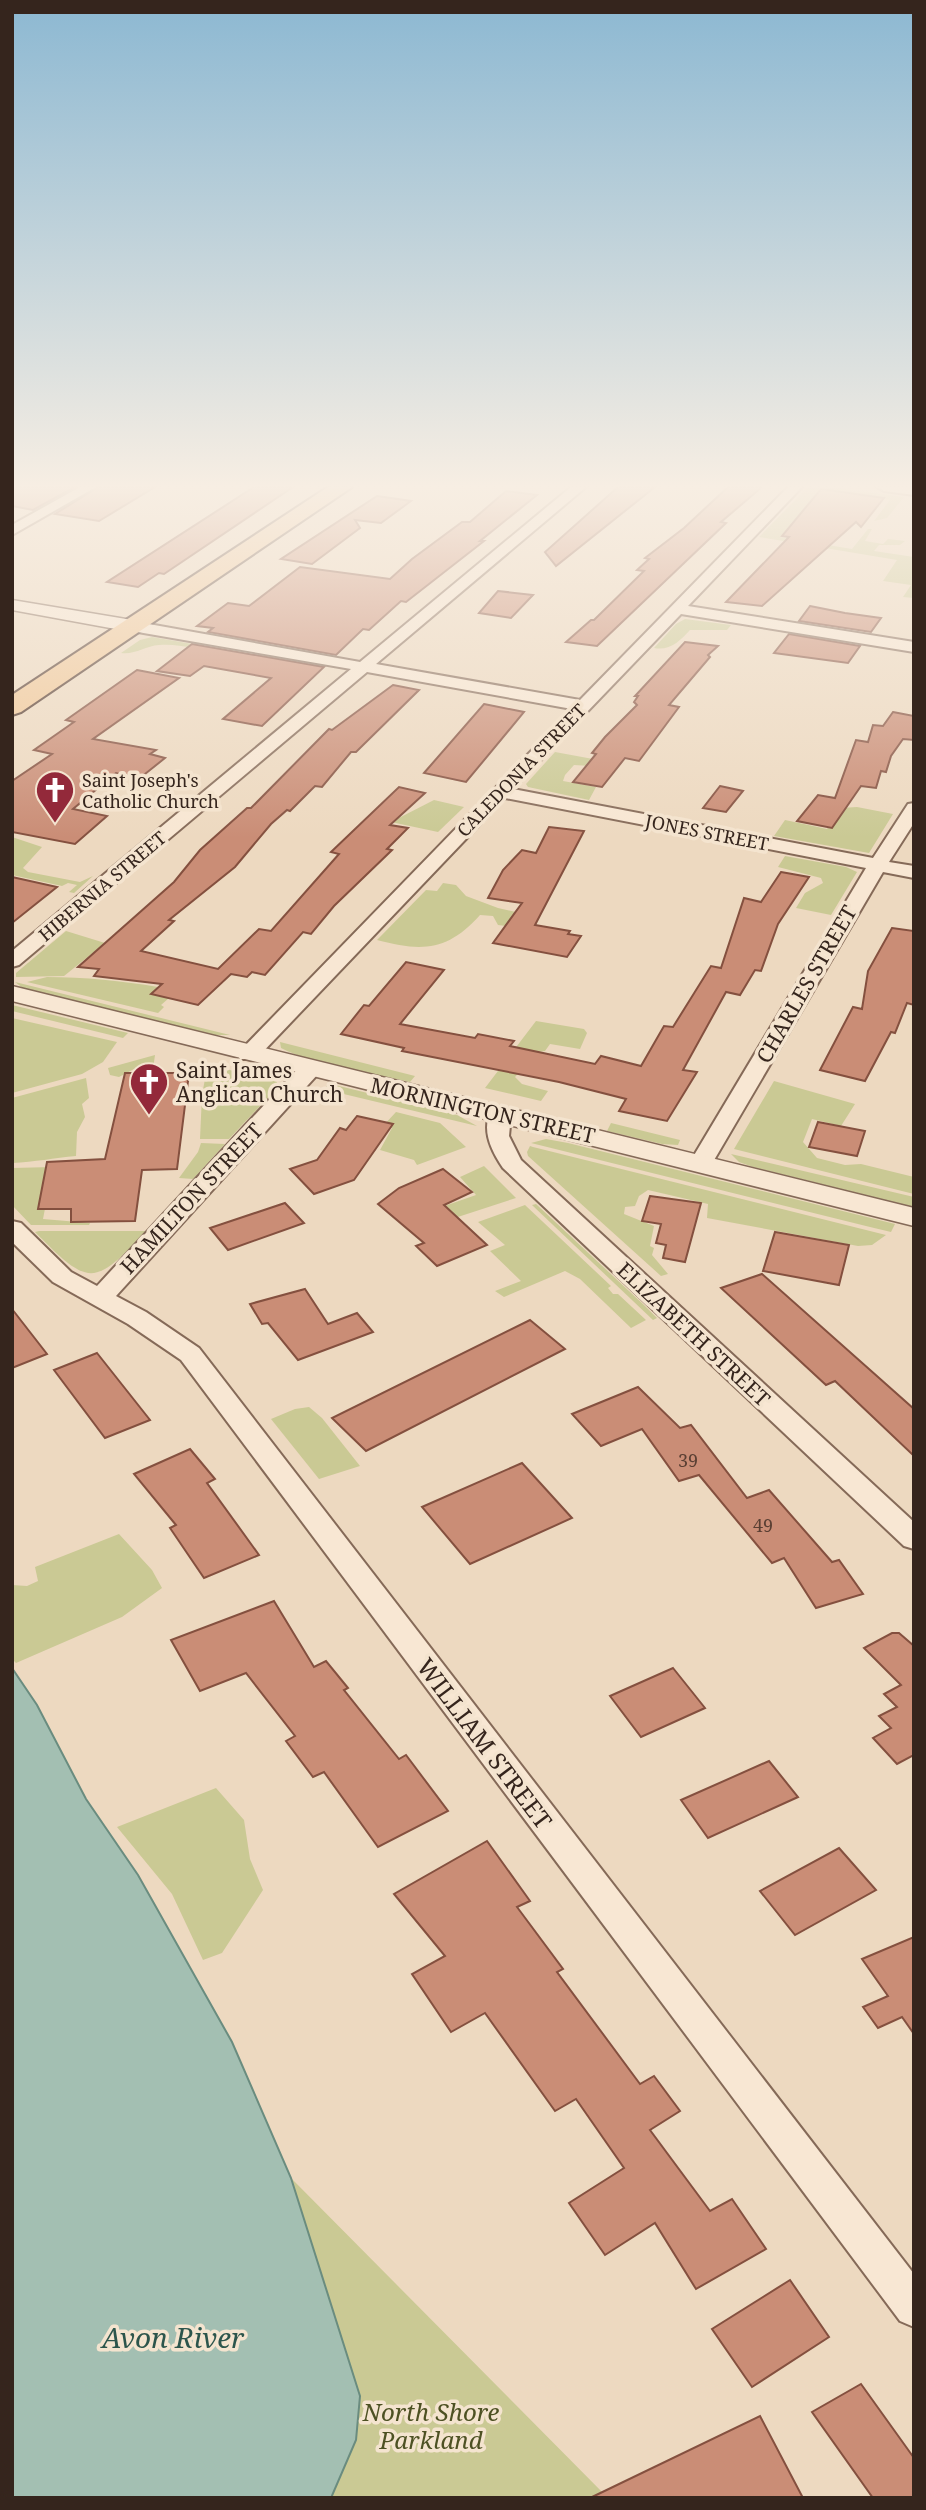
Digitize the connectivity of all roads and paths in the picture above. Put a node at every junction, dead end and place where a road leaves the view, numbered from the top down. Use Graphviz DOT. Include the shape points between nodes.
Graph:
graph roads {
  1 [pos="165,604"];
  2 [pos="440,604"];
  3 [pos="682,604"];
  4 [pos="12,605"];
  5 [pos="677,609"];
  6 [pos="132,626"];
  7 [pos="914,647"];
  8 [pos="365,667"];
  9 [pos="584,706"];
  10 [pos="12,707"];
  11 [pos="501,792"];
  12 [pos="914,808"];
  13 [pos="878,865"];
  14 [pos="914,872"];
  15 [pos="12,961"];
  16 [pos="12,993"];
  17 [pos="248,1054"];
  18 [pos="310,1069"];
  19 [pos="500,1115"];
  20 [pos="702,1162"];
  21 [pos="914,1217"];
  22 [pos="12,1228"];
  23 [pos="101,1297"];
  24 [pos="914,1539"];
  25 [pos="914,2307"];
  1 -- 6 [label="main road"];
  2 -- 8 [label="street, HIBERNIA STREET"];
  3 -- 5 [label="street, CALEDONIA STREET"];
  4 -- 6 [label="street"];
  5 -- 7 [label="street"];
  5 -- 9 [label="street, CALEDONIA STREET"];
  6 -- 8 [label="street"];
  6 -- 10 [label="main road"];
  8 -- 9 [label="street"];
  8 -- 15 [label="street, HIBERNIA STREET"];
  9 -- 11 [label="street, CALEDONIA STREET"];
  11 -- 13 [label="street, JONES STREET"];
  11 -- 17 [label="street, CALEDONIA STREET"];
  12 -- 13 [label="street, CHARLES STREET"];
  13 -- 14 [label="street, JONES STREET"];
  13 -- 20 [label="street, CHARLES STREET"];
  16 -- 17 [label="street, MORNINGTON STREET"];
  17 -- 18 [label="street, MORNINGTON STREET"];
  18 -- 19 [label="street, MORNINGTON STREET"];
  18 -- 23 [label="street, HAMILTON STREET"];
  19 -- 20 [label="street, MORNINGTON STREET"];
  19 -- 24 [label="street, ELIZABETH STREET" via="498,1136 511,1163"];
  20 -- 21 [label="street, MORNINGTON STREET"];
  22 -- 23 [label="street, WILLIAM STREET" via="62,1277"];
  23 -- 25 [label="street, WILLIAM STREET" via="190,1354"];
}
